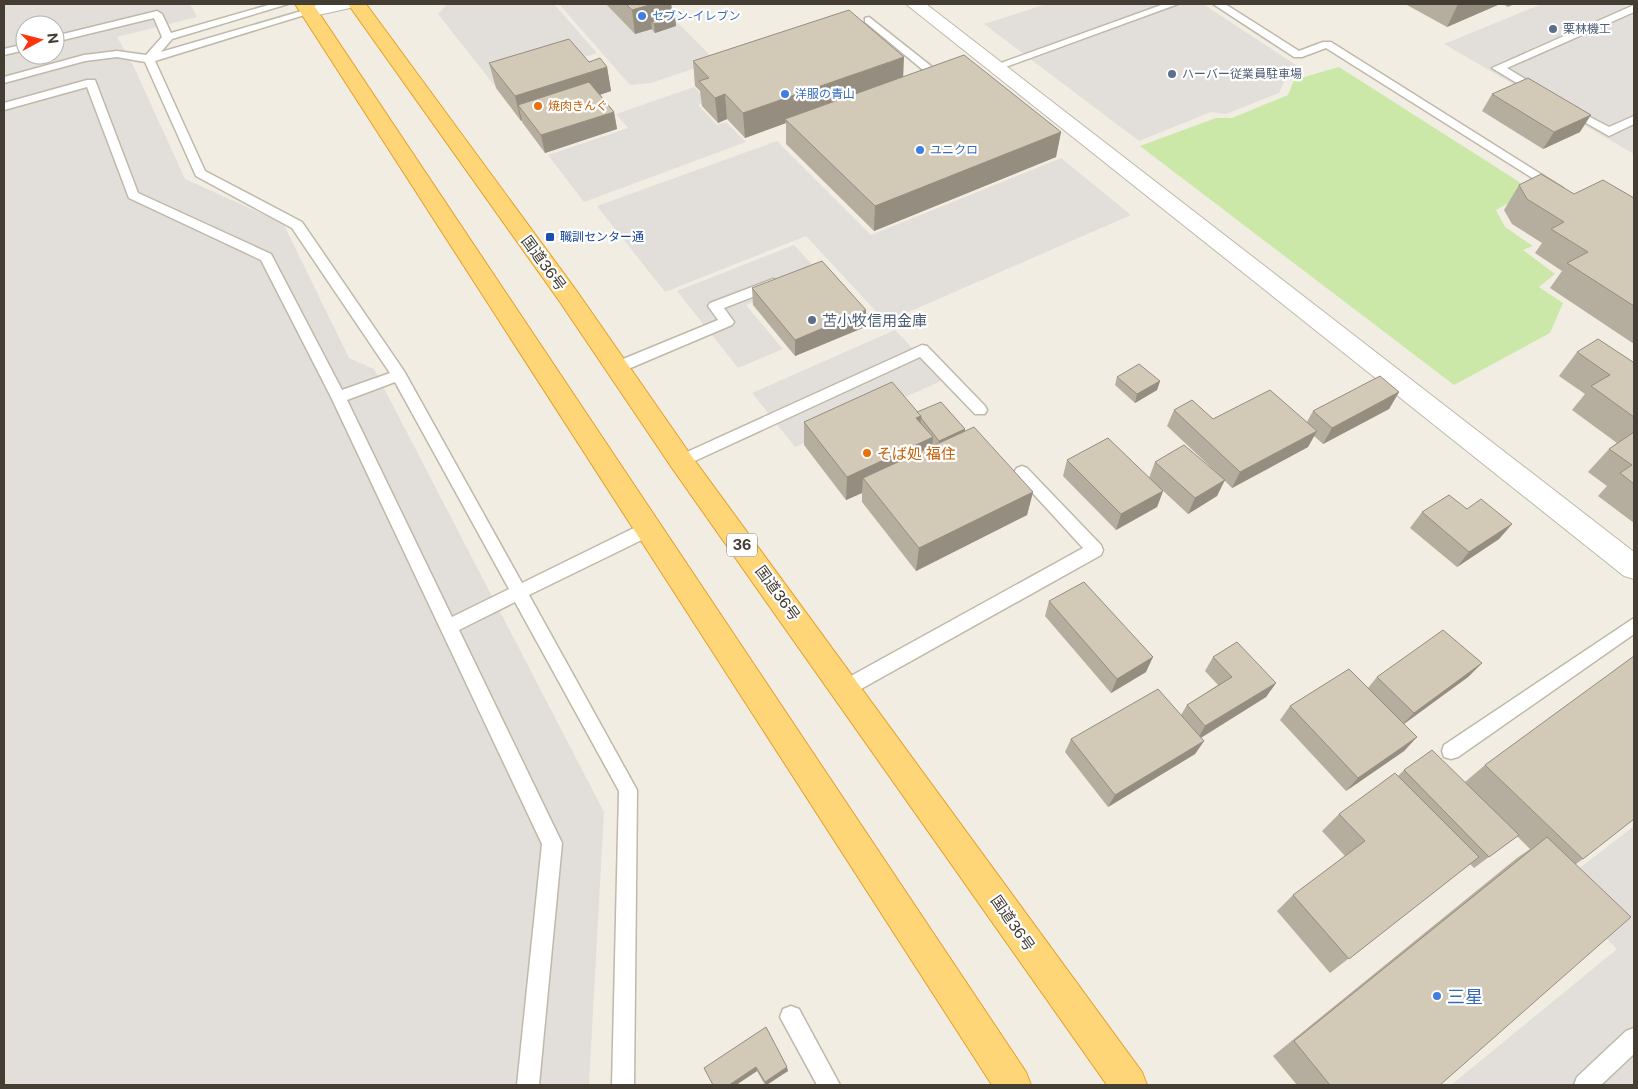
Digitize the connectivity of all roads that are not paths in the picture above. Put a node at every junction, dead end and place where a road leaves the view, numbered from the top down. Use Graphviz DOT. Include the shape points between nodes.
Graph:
graph roads {
  1 [pos="152,4"];
  2 [pos="283,4"];
  3 [pos="344,4"];
  4 [pos="357,4"];
  5 [pos="915,4"];
  6 [pos="1172,4"];
  7 [pos="1218,4"];
  8 [pos="307,8"];
  9 [pos="1632,11"];
  10 [pos="157,14"];
  11 [pos="870,20"];
  12 [pos="168,36"];
  13 [pos="65,37"];
  14 [pos="148,59"];
  15 [pos="996,67"];
  16 [pos="927,68"];
  17 [pos="4,80"];
  18 [pos="4,106"];
  19 [pos="1634,120"];
  20 [pos="1561,190"];
  21 [pos="784,279"];
  22 [pos="616,368"];
  23 [pos="399,375"];
  24 [pos="338,397"];
  25 [pos="980,410"];
  26 [pos="681,461"];
  27 [pos="1022,472"];
  28 [pos="648,528"];
  29 [pos="1634,568"];
  30 [pos="519,592"];
  31 [pos="1634,625"];
  32 [pos="448,627"];
  33 [pos="846,688"];
  34 [pos="1450,751"];
  35 [pos="791,1017"];
  36 [pos="1631,1048"];
  37 [pos="528,1085"];
  38 [pos="623,1085"];
  39 [pos="829,1085"];
  40 [pos="1013,1085"];
  41 [pos="1128,1085"];
  42 [pos="1585,1085"];
  1 -- 10 [label="lane"];
  2 -- 12 [label="lane"];
  3 -- 8 [label="street"];
  4 -- 22 [label="highway, 国道36号 / 36" via="568,296"];
  5 -- 15 [label="street"];
  6 -- 15 [label="lane"];
  7 -- 20 [label="lane" via="1298,55 1327,44"];
  8 -- 14 [label="lane"];
  8 -- 28 [label="highway"];
  9 -- 19 [label="lane" via="1498,68 1610,132"];
  10 -- 12 [label="lane"];
  10 -- 13 [label="lane"];
  11 -- 16 [label="lane"];
  12 -- 14 [label="lane"];
  14 -- 17 [label="lane" via="118,54 84,58"];
  14 -- 23 [label="lane" via="200,173 297,225"];
  15 -- 29 [label="street"];
  18 -- 24 [label="lane" via="91,82 133,195 266,257"];
  21 -- 22 [label="lane" via="715,306 727,322"];
  22 -- 26 [label="highway, 国道36号 / 36"];
  23 -- 24 [label="lane"];
  23 -- 30 [label="lane"];
  24 -- 32 [label="lane"];
  25 -- 26 [label="lane" via="922,350"];
  26 -- 33 [label="highway, 国道36号 / 36"];
  27 -- 33 [label="lane" via="1095,550"];
  28 -- 30 [label="lane"];
  28 -- 40 [label="highway"];
  30 -- 32 [label="lane"];
  30 -- 38 [label="lane" via="628,790"];
  31 -- 34 [label="lane"];
  32 -- 37 [label="lane" via="552,843"];
  33 -- 41 [label="highway, 国道36号 / 36"];
  35 -- 39 [label="lane"];
  36 -- 42 [label="lane"];
}
